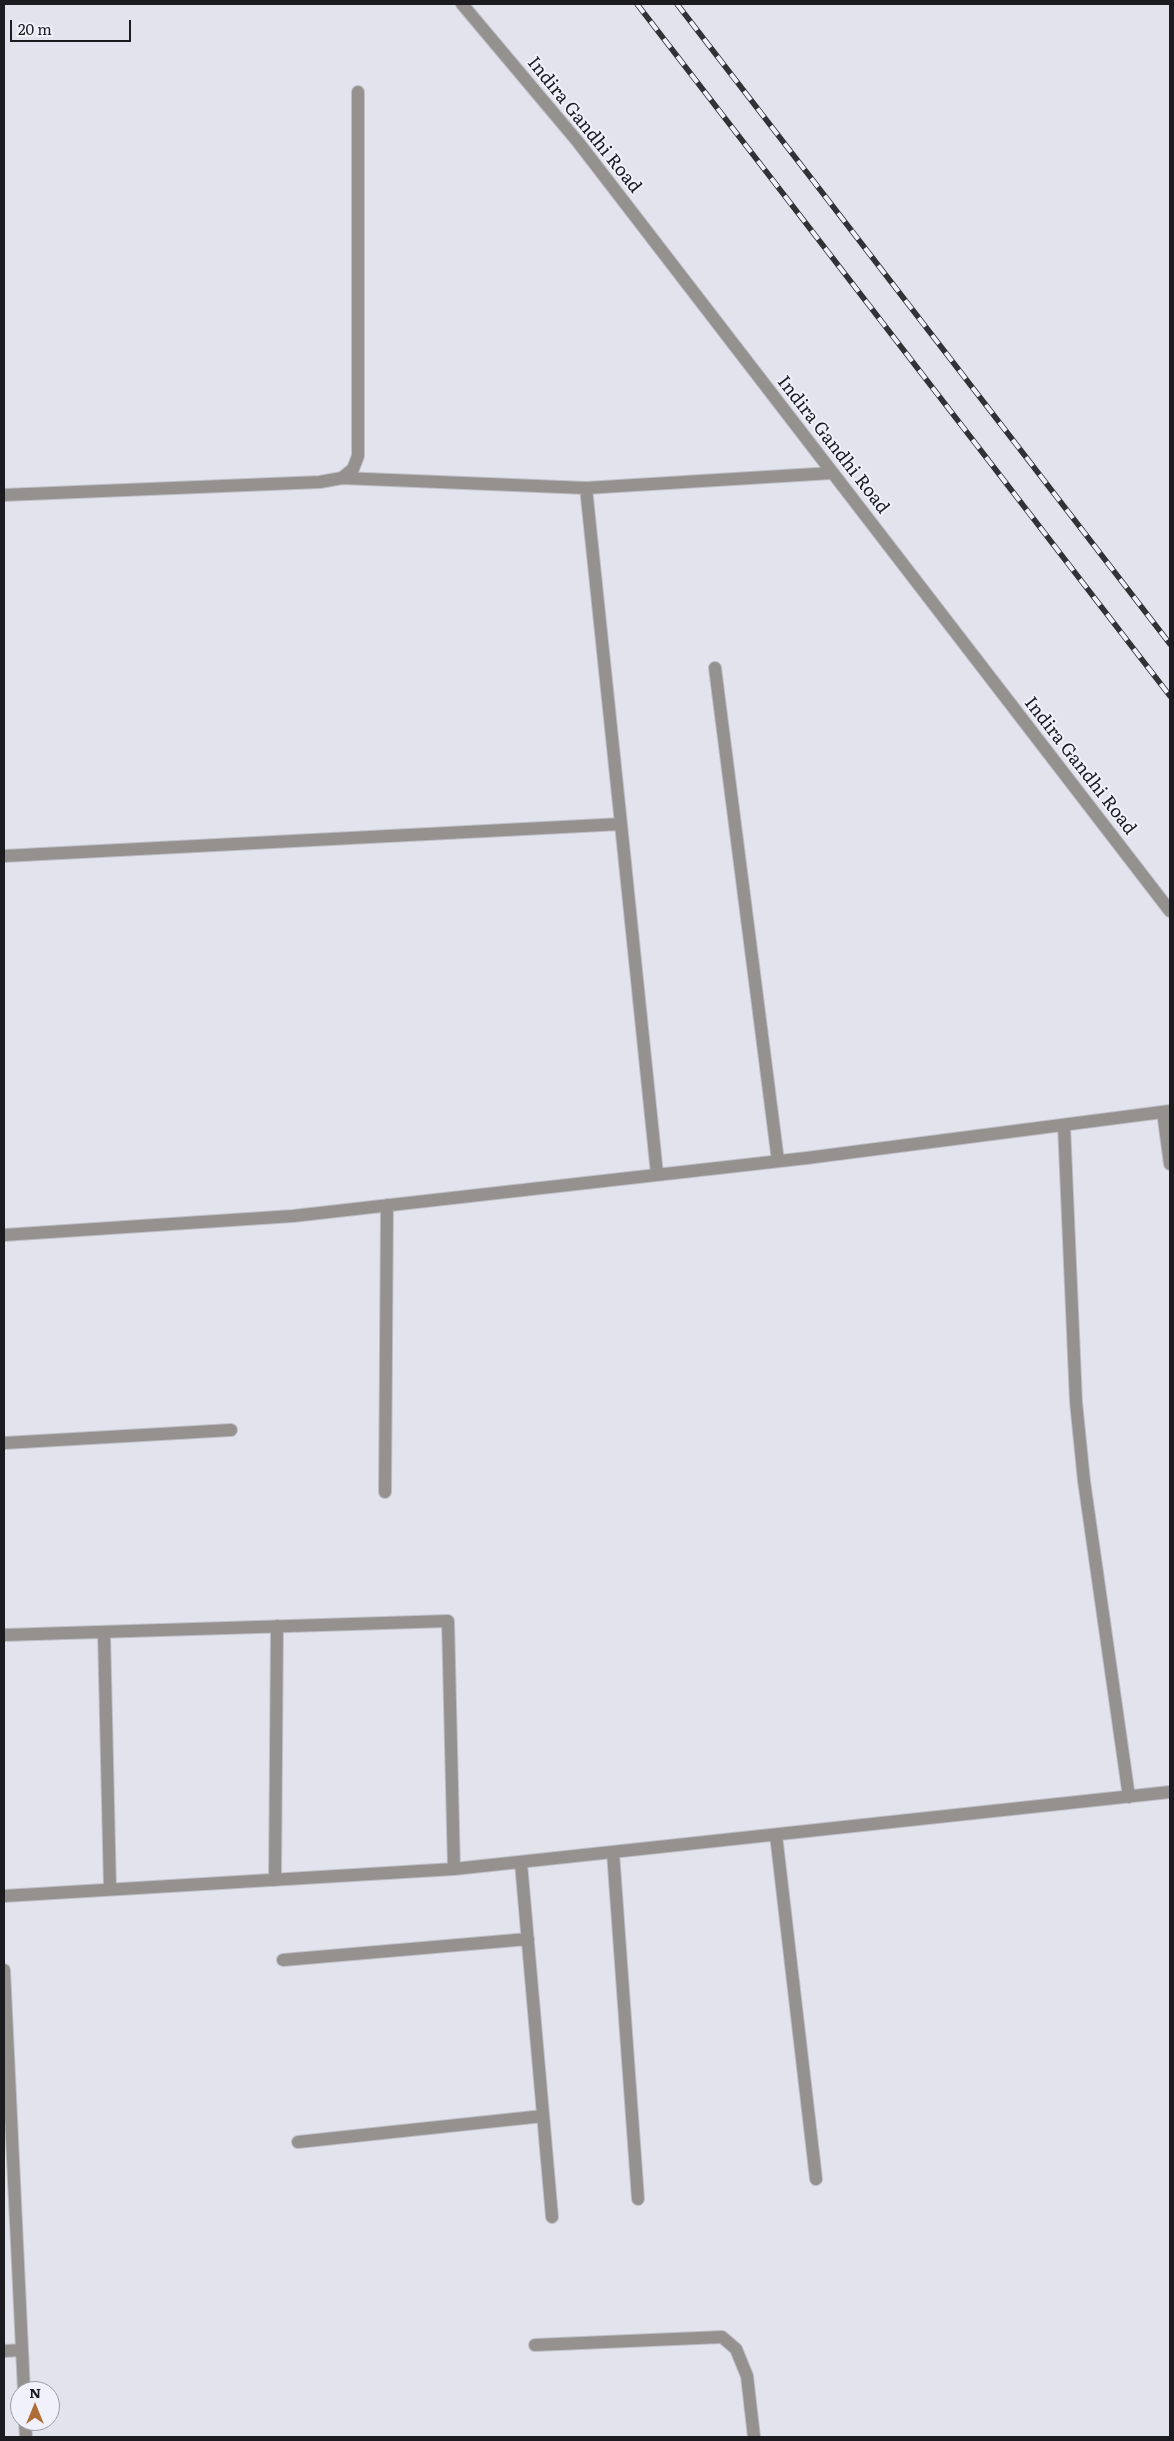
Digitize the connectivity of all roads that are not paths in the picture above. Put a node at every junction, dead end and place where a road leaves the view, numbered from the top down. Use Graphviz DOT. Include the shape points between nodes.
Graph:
graph roads {
  1 [pos="462,4"];
  2 [pos="358,92"];
  3 [pos="832,473"];
  4 [pos="342,478"];
  5 [pos="586,488"];
  6 [pos="4,495"];
  7 [pos="715,668"];
  8 [pos="622,824"];
  9 [pos="4,856"];
  10 [pos="1170,911"];
  11 [pos="1166,1112"];
  12 [pos="1064,1125"];
  13 [pos="778,1161"];
  14 [pos="1170,1164"];
  15 [pos="657,1174"];
  16 [pos="386,1205"];
  17 [pos="4,1235"];
  18 [pos="231,1430"];
  19 [pos="4,1443"];
  20 [pos="385,1492"];
  21 [pos="277,1626"];
  22 [pos="104,1632"];
  23 [pos="4,1635"];
  24 [pos="1170,1792"];
  25 [pos="1130,1797"];
  26 [pos="776,1835"];
  27 [pos="613,1852"];
  28 [pos="521,1862"];
  29 [pos="454,1869"];
  30 [pos="275,1880"];
  31 [pos="110,1890"];
  32 [pos="4,1896"];
  33 [pos="528,1939"];
  34 [pos="283,1960"];
  35 [pos="4,1970"];
  36 [pos="543,2116"];
  37 [pos="298,2142"];
  38 [pos="9,2179"];
  39 [pos="816,2179"];
  40 [pos="638,2199"];
  41 [pos="552,2217"];
  42 [pos="535,2345"];
  43 [pos="22,2350"];
  44 [pos="4,2351"];
  45 [pos="24,2381"];
  46 [pos="754,2437"];
  1 -- 3 [label="street, Indira Gandhi Road" via="578,142"];
  2 -- 4 [label="street" via="358,456 354,469"];
  3 -- 5 [label="street"];
  3 -- 10 [label="street, Indira Gandhi Road"];
  4 -- 5 [label="street"];
  4 -- 6 [label="street" via="320,482"];
  5 -- 8 [label="street"];
  7 -- 13 [label="street"];
  8 -- 9 [label="street"];
  8 -- 15 [label="street"];
  11 -- 12 [label="street"];
  11 -- 14 [label="street"];
  12 -- 13 [label="street"];
  12 -- 25 [label="street" via="1076,1402 1084,1481"];
  13 -- 15 [label="street"];
  15 -- 16 [label="street"];
  16 -- 17 [label="street" via="294,1216"];
  16 -- 20 [label="street"];
  18 -- 19 [label="street"];
  21 -- 22 [label="street"];
  21 -- 29 [label="street" via="448,1621"];
  21 -- 30 [label="street"];
  22 -- 23 [label="street"];
  22 -- 31 [label="street"];
  24 -- 25 [label="street"];
  25 -- 26 [label="street"];
  26 -- 27 [label="street"];
  26 -- 39 [label="street"];
  27 -- 28 [label="street"];
  27 -- 40 [label="street"];
  28 -- 29 [label="street"];
  28 -- 33 [label="street"];
  29 -- 30 [label="street"];
  30 -- 31 [label="street"];
  31 -- 32 [label="street"];
  33 -- 34 [label="street"];
  33 -- 36 [label="street"];
  35 -- 38 [label="street"];
  36 -- 37 [label="street"];
  36 -- 41 [label="street"];
  38 -- 43 [label="street"];
  42 -- 46 [label="street" via="722,2337 736,2349 747,2376"];
  43 -- 44 [label="street"];
  43 -- 45 [label="street"];
}
